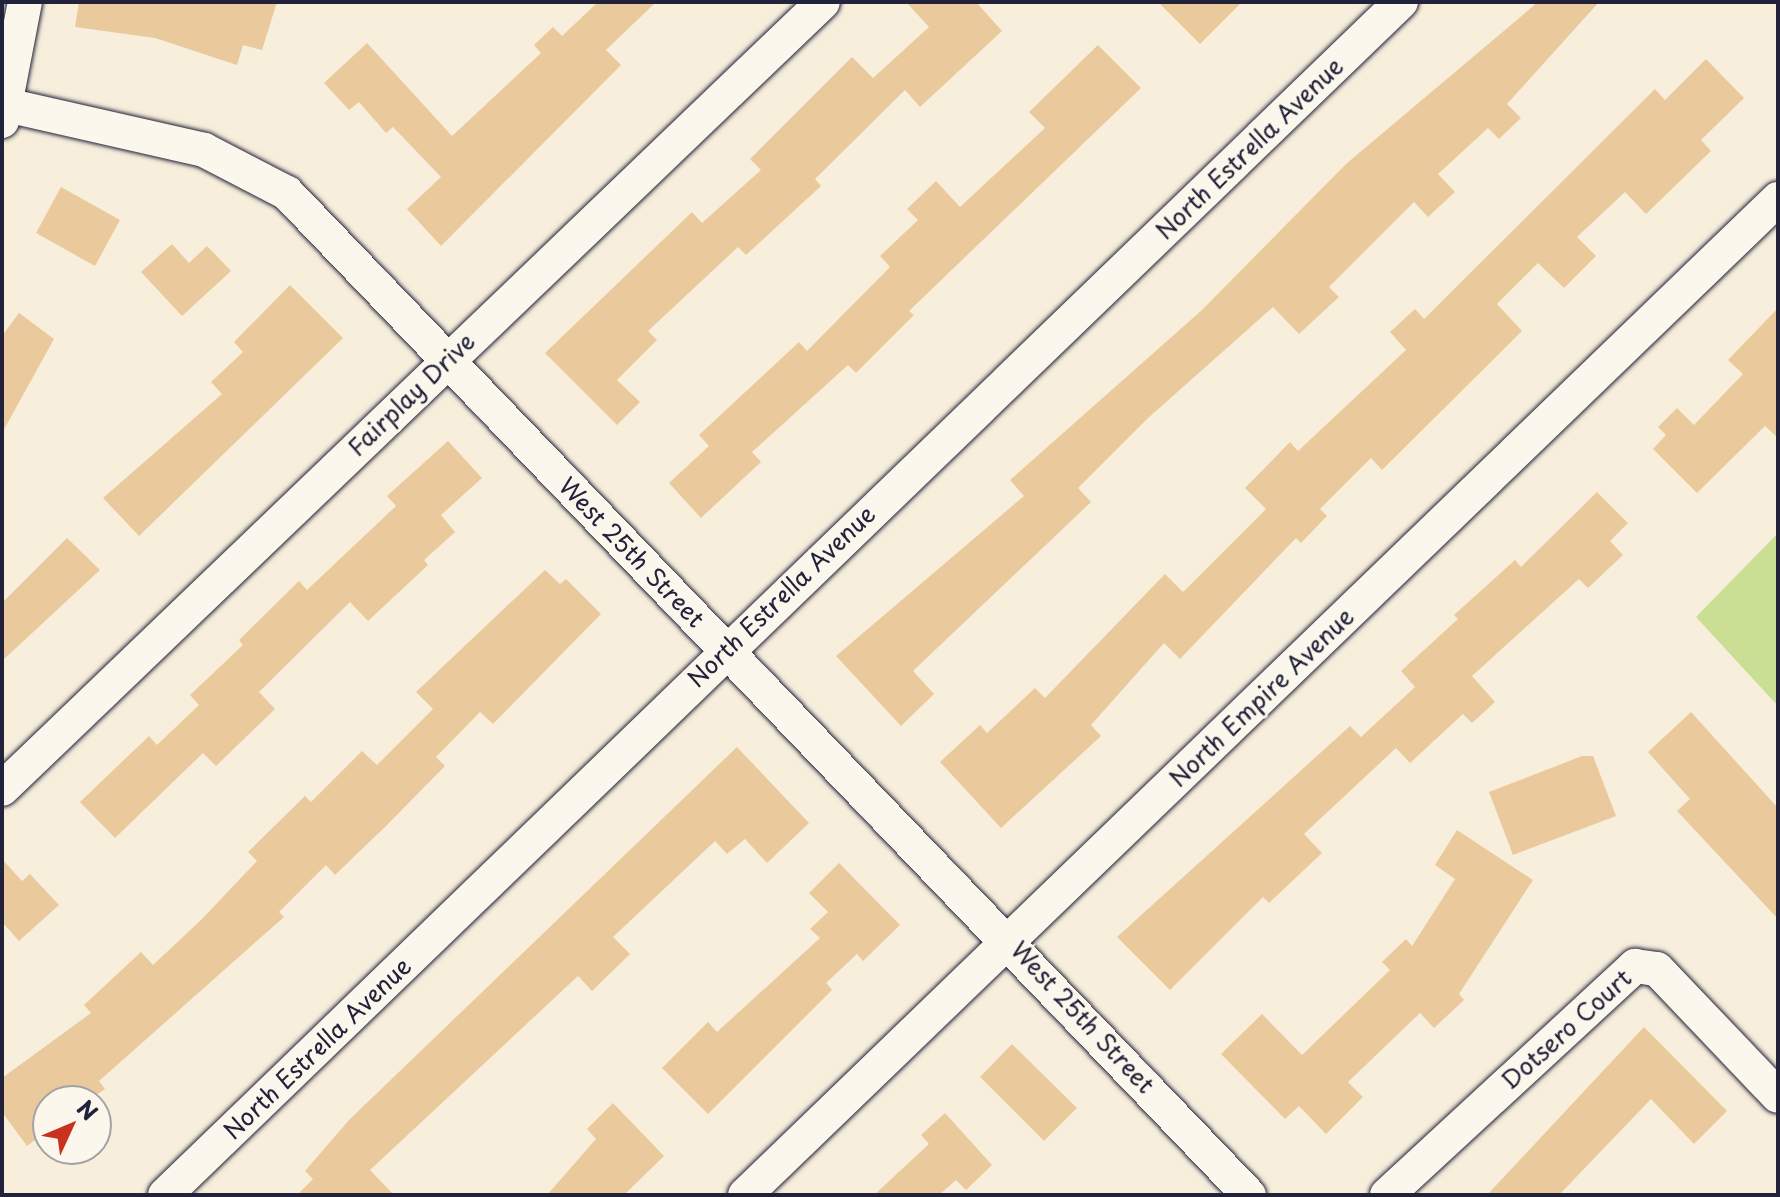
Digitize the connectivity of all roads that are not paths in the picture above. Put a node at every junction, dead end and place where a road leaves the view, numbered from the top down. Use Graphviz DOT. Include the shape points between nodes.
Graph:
graph roads {
  1 [pos="25,2"];
  2 [pos="823,2"];
  3 [pos="1396,4"];
  4 [pos="3,110"];
  5 [pos="1778,199"];
  6 [pos="447,359"];
  7 [pos="725,649"];
  8 [pos="2,789"];
  9 [pos="1010,940"];
  10 [pos="1778,1096"];
  11 [pos="165,1195"];
  12 [pos="745,1195"];
  13 [pos="1249,1195"];
  14 [pos="1387,1195"];
  1 -- 4 [label="street"];
  2 -- 6 [label="street, Fairplay Drive"];
  3 -- 7 [label="street, North Estrella Avenue"];
  4 -- 6 [label="street, West 25th Street" via="204,150 257,175 319,224"];
  5 -- 9 [label="street, North Empire Avenue"];
  6 -- 7 [label="street, West 25th Street"];
  6 -- 8 [label="street, Fairplay Drive"];
  7 -- 9 [label="street, West 25th Street"];
  7 -- 11 [label="street, North Estrella Avenue"];
  9 -- 12 [label="street, North Empire Avenue"];
  9 -- 13 [label="street, West 25th Street"];
  10 -- 14 [label="street, Dotsero Court" via="1657,969 1635,966"];
}
